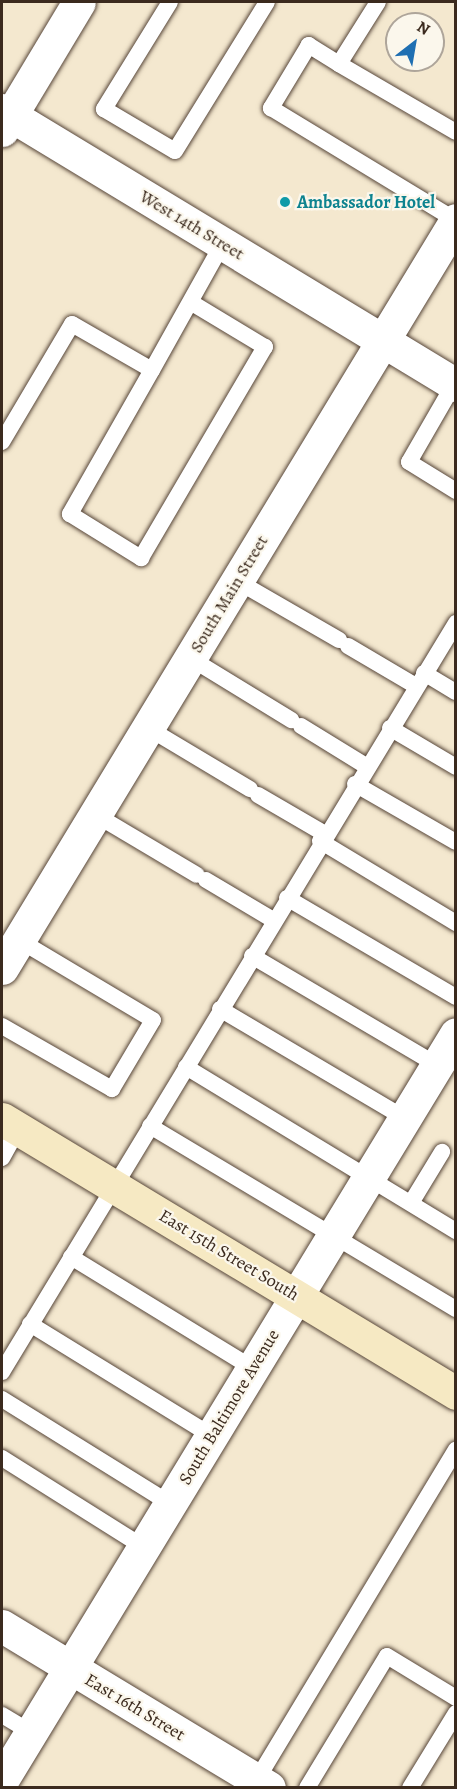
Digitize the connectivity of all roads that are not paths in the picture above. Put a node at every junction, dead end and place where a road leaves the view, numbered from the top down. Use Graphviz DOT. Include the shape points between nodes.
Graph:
graph roads {
  1 [pos="79,2"];
  2 [pos="170,2"];
  3 [pos="267,2"];
  4 [pos="378,2"];
  5 [pos="339,64"];
  6 [pos="4,118"];
  7 [pos="456,132"];
  8 [pos="456,220"];
  9 [pos="223,243"];
  10 [pos="192,303"];
  11 [pos="383,341"];
  12 [pos="152,370"];
  13 [pos="455,384"];
  14 [pos="2,442"];
  15 [pos="456,491"];
  16 [pos="237,581"];
  17 [pos="456,623"];
  18 [pos="190,658"];
  19 [pos="420,680"];
  20 [pos="456,692"];
  21 [pos="148,728"];
  22 [pos="390,728"];
  23 [pos="366,766"];
  24 [pos="456,767"];
  25 [pos="355,784"];
  26 [pos="96,815"];
  27 [pos="322,838"];
  28 [pos="456,842"];
  29 [pos="287,898"];
  30 [pos="273,921"];
  31 [pos="456,923"];
  32 [pos="19,940"];
  33 [pos="252,956"];
  34 [pos="2,968"];
  35 [pos="456,997"];
  36 [pos="220,1009"];
  37 [pos="2,1026"];
  38 [pos="456,1034"];
  39 [pos="437,1065"];
  40 [pos="186,1066"];
  41 [pos="404,1118"];
  42 [pos="10,1124"];
  43 [pos="150,1126"];
  44 [pos="442,1152"];
  45 [pos="2,1158"];
  46 [pos="369,1176"];
  47 [pos="114,1186"];
  48 [pos="411,1203"];
  49 [pos="456,1231"];
  50 [pos="333,1235"];
  51 [pos="71,1257"];
  52 [pos="295,1295"];
  53 [pos="456,1309"];
  54 [pos="30,1324"];
  55 [pos="252,1368"];
  56 [pos="2,1372"];
  57 [pos="456,1393"];
  58 [pos="2,1399"];
  59 [pos="212,1436"];
  60 [pos="456,1450"];
  61 [pos="2,1458"];
  62 [pos="171,1504"];
  63 [pos="145,1548"];
  64 [pos="2,1626"];
  65 [pos="71,1668"];
  66 [pos="456,1698"];
  67 [pos="456,1713"];
  68 [pos="2,1715"];
  69 [pos="32,1733"];
  70 [pos="2,1780"];
  71 [pos="259,1785"];
  72 [pos="307,1788"];
  73 [pos="410,1788"];
  1 -- 6 [label="street"];
  2 -- 3 [label="lane" via="104,109 175,151"];
  4 -- 5 [label="lane"];
  5 -- 7 [label="lane"];
  5 -- 8 [label="lane" via="309,45 271,108"];
  6 -- 9 [label="street, West 14th Street"];
  8 -- 11 [label="street, South Main Street"];
  9 -- 10 [label="lane"];
  9 -- 11 [label="street, West 14th Street"];
  10 -- 12 [label="lane"];
  10 -- 12 [label="lane" via="265,347 141,558 70,514"];
  11 -- 13 [label="street, West 14th Street"];
  11 -- 16 [label="street, South Main Street"];
  12 -- 14 [label="lane" via="72,324"];
  13 -- 15 [label="lane" via="409,462"];
  16 -- 18 [label="street, South Main Street"];
  16 -- 19 [label="lane" via="343,643"];
  17 -- 19 [label="lane"];
  18 -- 21 [label="street, South Main Street"];
  18 -- 23 [label="lane"];
  19 -- 20 [label="lane"];
  19 -- 22 [label="lane"];
  21 -- 26 [label="street, South Main Street"];
  21 -- 27 [label="lane"];
  22 -- 23 [label="lane"];
  22 -- 24 [label="lane"];
  23 -- 25 [label="lane"];
  25 -- 27 [label="lane"];
  25 -- 28 [label="lane"];
  26 -- 30 [label="lane"];
  26 -- 32 [label="street, South Main Street"];
  27 -- 29 [label="lane"];
  27 -- 31 [label="lane"];
  29 -- 30 [label="lane"];
  29 -- 35 [label="lane"];
  30 -- 33 [label="lane"];
  32 -- 34 [label="street, South Main Street"];
  32 -- 37 [label="lane" via="153,1020 112,1089"];
  33 -- 36 [label="lane"];
  33 -- 39 [label="lane"];
  36 -- 40 [label="lane"];
  36 -- 41 [label="lane"];
  38 -- 39 [label="street, South Baltimore Avenue"];
  39 -- 41 [label="street, South Baltimore Avenue"];
  40 -- 43 [label="lane"];
  40 -- 46 [label="lane"];
  41 -- 46 [label="street, South Baltimore Avenue"];
  42 -- 45 [label="lane"];
  42 -- 47 [label="main road, East 15th Street South"];
  43 -- 47 [label="lane"];
  43 -- 50 [label="lane"];
  44 -- 48 [label="lane"];
  46 -- 48 [label="lane"];
  46 -- 50 [label="street, South Baltimore Avenue"];
  47 -- 51 [label="lane"];
  47 -- 52 [label="main road, East 15th Street South"];
  48 -- 49 [label="lane"];
  50 -- 52 [label="street, South Baltimore Avenue"];
  50 -- 53 [label="lane"];
  51 -- 54 [label="lane"];
  51 -- 55 [label="lane"];
  52 -- 55 [label="street, South Baltimore Avenue"];
  52 -- 57 [label="main road, East 15th Street South"];
  54 -- 56 [label="lane"];
  54 -- 59 [label="lane"];
  55 -- 59 [label="street, South Baltimore Avenue"];
  58 -- 62 [label="lane"];
  59 -- 62 [label="street, South Baltimore Avenue"];
  60 -- 71 [label="lane"];
  61 -- 63 [label="lane"];
  62 -- 63 [label="street, South Baltimore Avenue"];
  63 -- 65 [label="street, South Baltimore Avenue"];
  64 -- 65 [label="street, East 16th Street"];
  65 -- 69 [label="street, South Baltimore Avenue"];
  65 -- 71 [label="street, East 16th Street"];
  66 -- 72 [label="lane" via="387,1656"];
  67 -- 73 [label="lane"];
  68 -- 69 [label="lane"];
  69 -- 70 [label="street, South Baltimore Avenue"];
}
